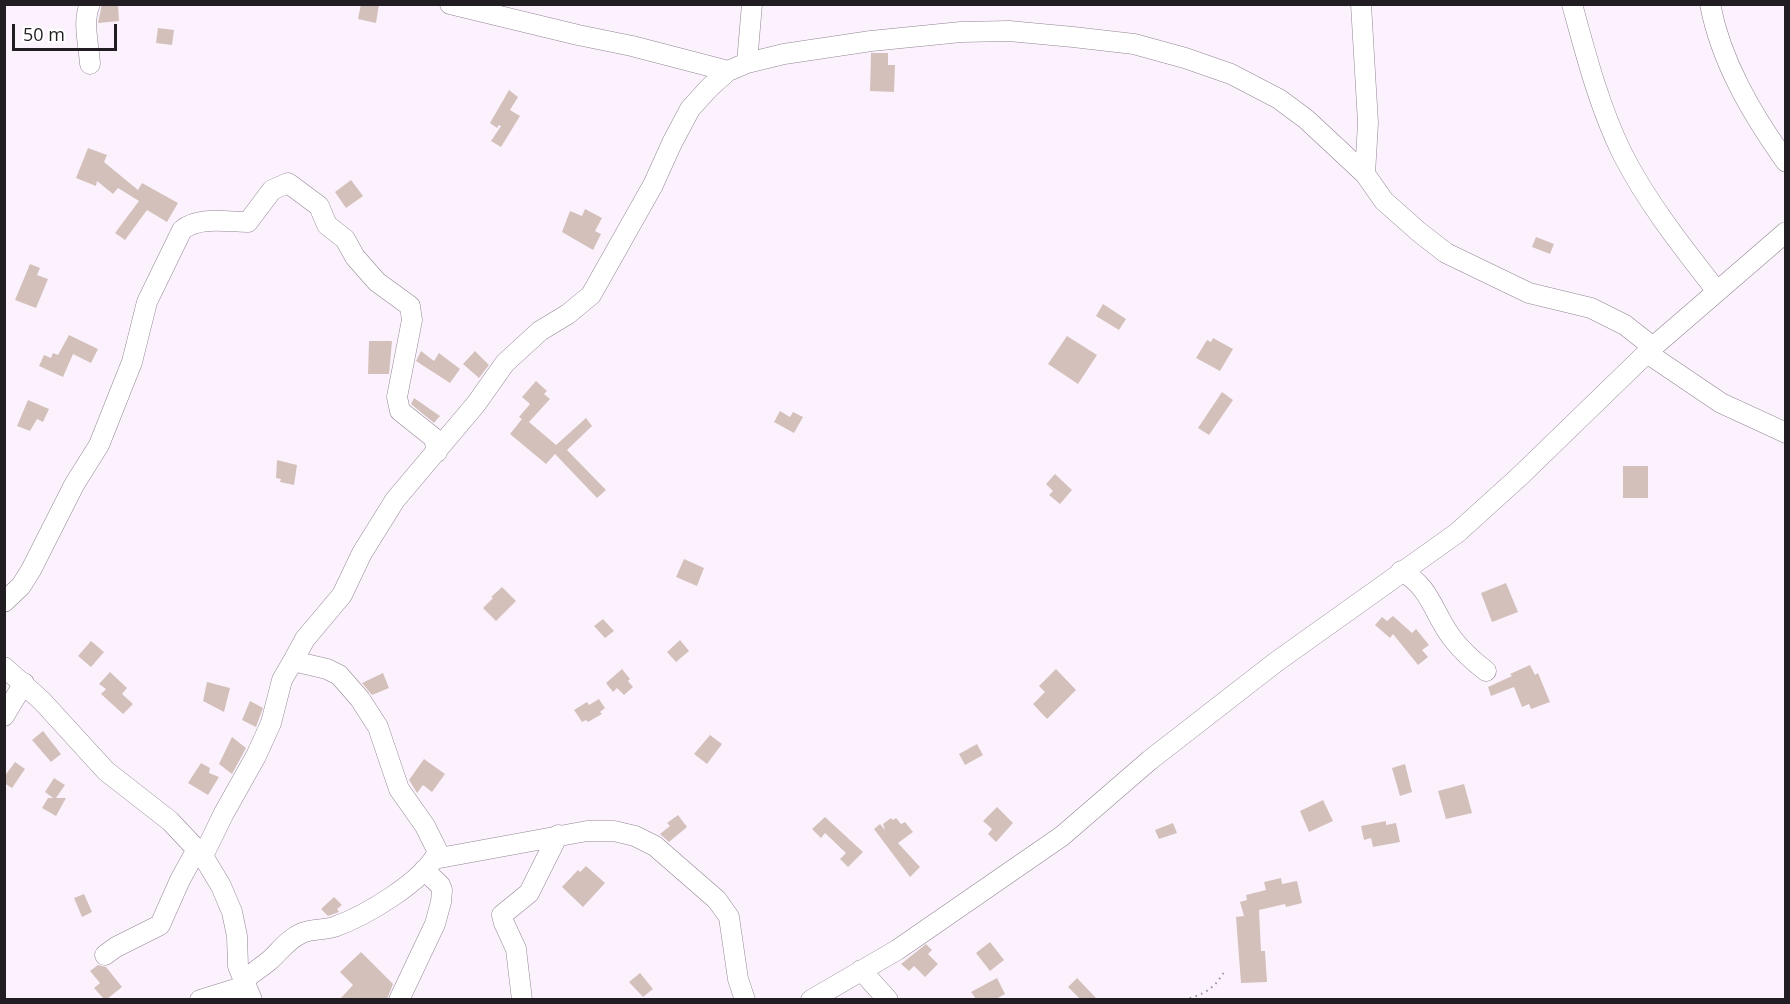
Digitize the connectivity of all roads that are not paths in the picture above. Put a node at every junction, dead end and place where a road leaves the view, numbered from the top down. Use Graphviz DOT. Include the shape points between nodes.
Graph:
graph roads {
  1 [pos="90,4"];
  2 [pos="450,4"];
  3 [pos="752,4"];
  4 [pos="1362,4"];
  5 [pos="1572,4"];
  6 [pos="1710,4"];
  7 [pos="747,63"];
  8 [pos="90,64"];
  9 [pos="728,71"];
  10 [pos="1785,162"];
  11 [pos="1365,174"];
  12 [pos="1785,232"];
  13 [pos="1716,290"];
  14 [pos="1650,350"];
  15 [pos="1785,433"];
  16 [pos="437,452"];
  17 [pos="1401,571"];
  18 [pos="4,602"];
  19 [pos="293,661"];
  20 [pos="4,667"];
  21 [pos="1486,671"];
  22 [pos="24,683"];
  23 [pos="4,716"];
  24 [pos="558,835"];
  25 [pos="200,853"];
  26 [pos="429,864"];
  27 [pos="105,955"];
  28 [pos="861,970"];
  29 [pos="247,988"];
  30 [pos="200,999"];
  31 [pos="399,999"];
  32 [pos="522,999"];
  33 [pos="745,999"];
  34 [pos="811,999"];
  35 [pos="888,999"];
  1 -- 8 [label="street"];
  2 -- 9 [label="street"];
  3 -- 7 [label="street"];
  4 -- 11 [label="street" via="1368,123"];
  5 -- 13 [label="street" via="1598,96 1622,154 1643,190"];
  6 -- 10 [label="street" via="1714,28 1742,93"];
  7 -- 9 [label="street"];
  7 -- 11 [label="street" via="871,41 962,32 1009,32 1134,44 1231,75 1279,99"];
  9 -- 16 [label="street" via="690,109 649,194 591,295 540,331 505,363"];
  11 -- 14 [label="street" via="1384,201 1446,253 1529,292 1591,308 1625,325"];
  12 -- 13 [label="street"];
  13 -- 14 [label="street"];
  14 -- 15 [label="street" via="1721,403"];
  14 -- 17 [label="street" via="1457,533"];
  16 -- 18 [label="street" via="434,438 400,411 398,397 412,320 410,306 377,282 345,239 327,225 319,206 288,183 272,190 248,222 189,224 182,230 147,302 132,362 99,445 31,570"];
  16 -- 19 [label="street" via="395,500 342,595 305,639"];
  17 -- 21 [label="street" via="1425,590 1452,638 1470,660"];
  17 -- 28 [label="street" via="1159,753 1062,836 897,950"];
  19 -- 25 [label="street" via="282,680 271,723 256,756"];
  19 -- 26 [label="street" via="339,675 360,699 378,727 399,789 434,841 438,852"];
  20 -- 22 [label="street"];
  22 -- 23 [label="street"];
  22 -- 25 [label="street" via="106,771 170,820"];
  24 -- 26 [label="street"];
  24 -- 32 [label="street" via="528,893 502,915 516,949"];
  24 -- 33 [label="street" via="614,831 635,836 655,846 717,900 729,917 738,979"];
  25 -- 27 [label="street" via="180,880 160,925"];
  25 -- 29 [label="street" via="232,912 238,966"];
  26 -- 29 [label="street" via="418,877 364,913 289,941"];
  26 -- 31 [label="street" via="442,890 441,902 435,924"];
  28 -- 34 [label="street"];
  28 -- 35 [label="street"];
  29 -- 30 [label="street"];
}
